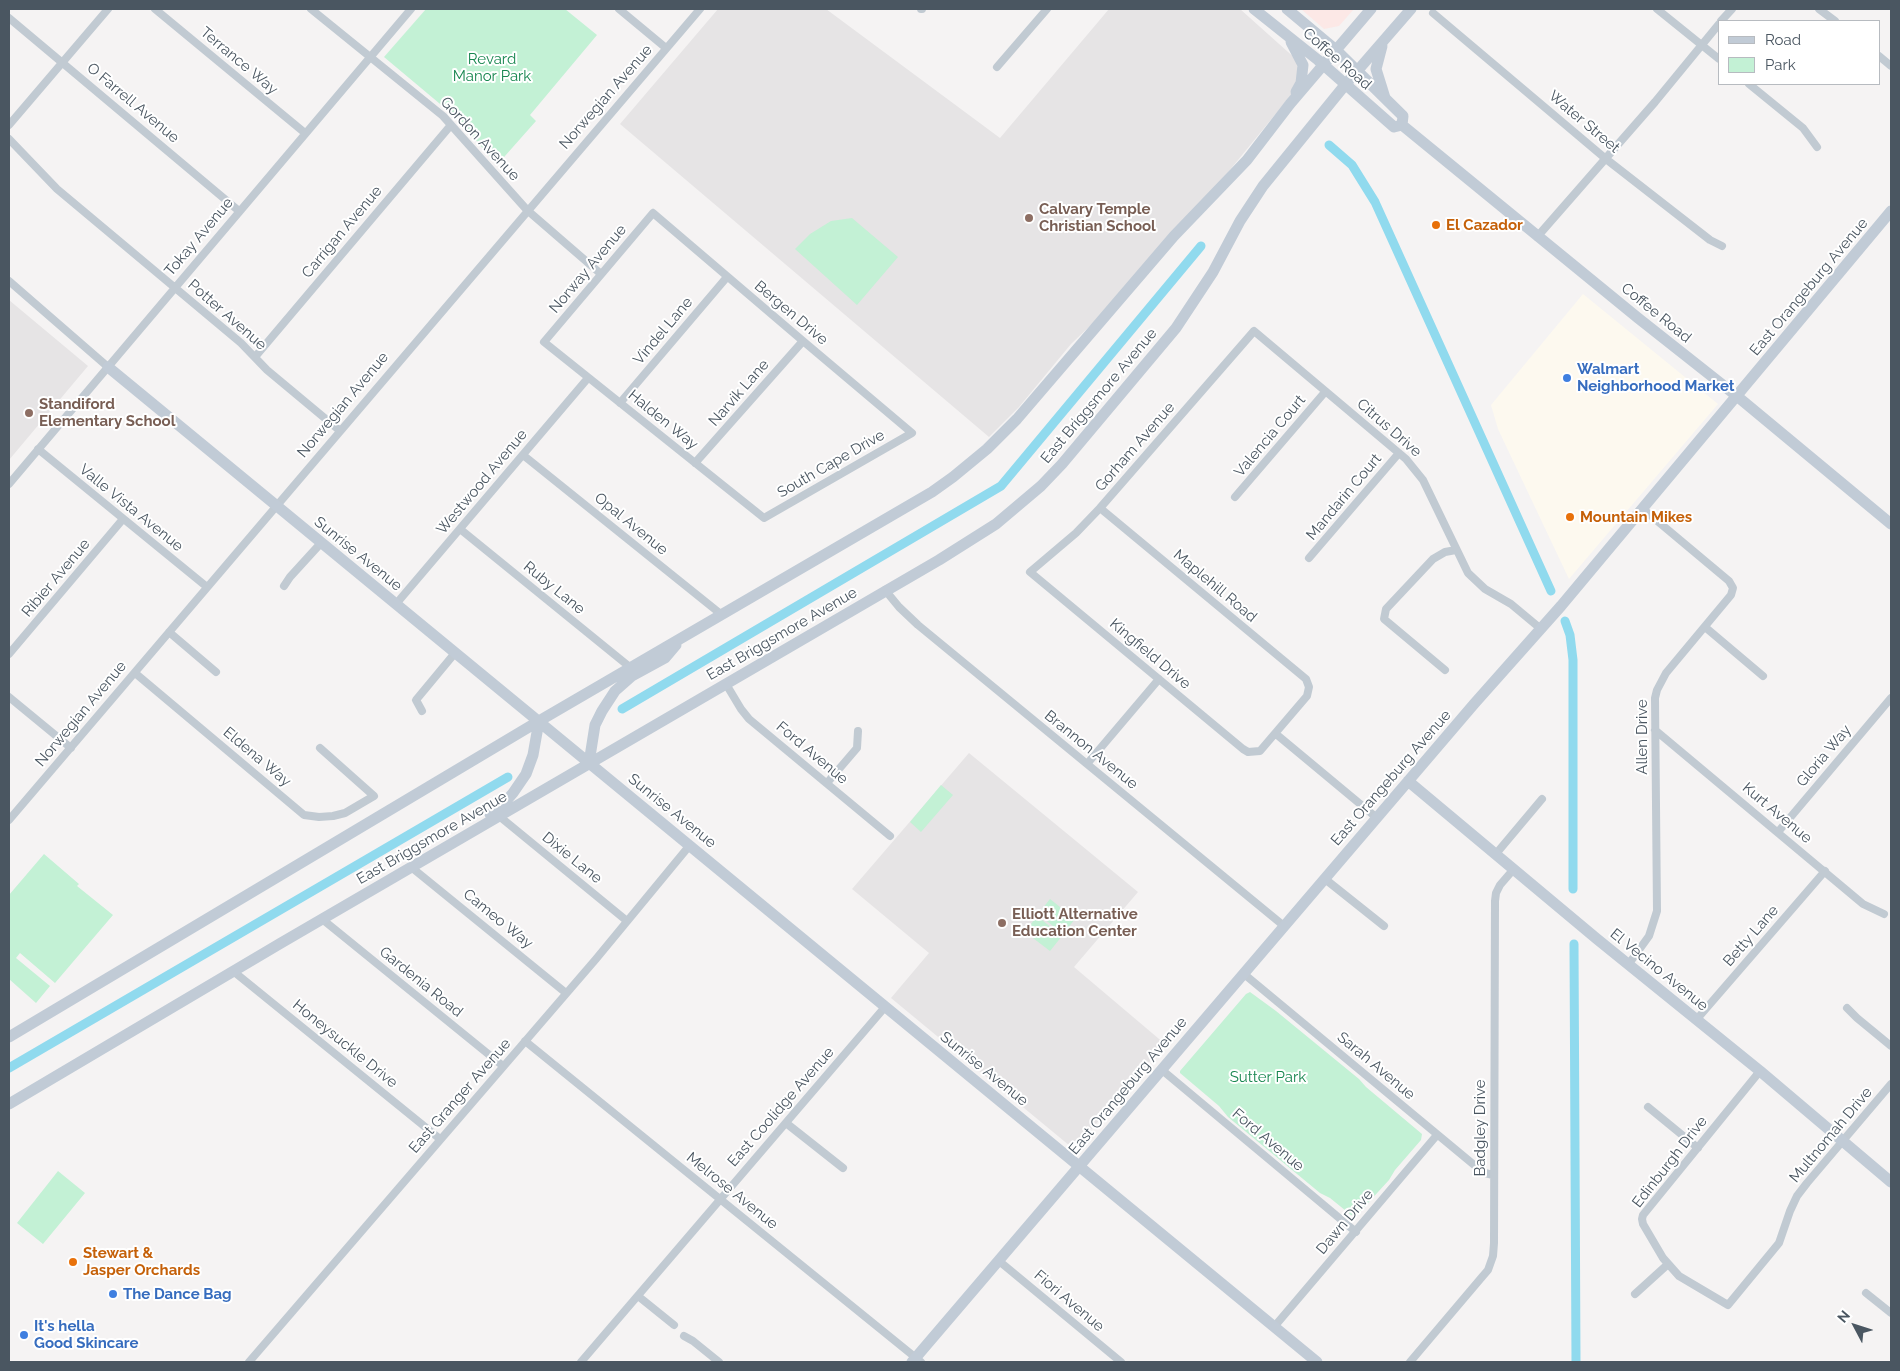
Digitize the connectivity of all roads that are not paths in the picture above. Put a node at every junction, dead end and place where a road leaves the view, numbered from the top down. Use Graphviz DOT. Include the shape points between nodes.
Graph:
graph roads {
  1 [pos="108,9"];
  2 [pos="155,9"];
  3 [pos="311,9"];
  4 [pos="411,9"];
  5 [pos="619,9"];
  6 [pos="700,9"];
  7 [pos="1047,9"];
  8 [pos="1254,9"];
  9 [pos="1287,9"];
  10 [pos="1371,9"];
  11 [pos="1411,9"];
  12 [pos="1657,9"];
  13 [pos="1732,9"];
  14 [pos="1819,9"];
  15 [pos="1433,13"];
  16 [pos="9,18"];
  17 [pos="1723,20"];
  18 [pos="1834,20"];
  19 [pos="1718,25"];
  20 [pos="1284,33"];
  21 [pos="1384,41"];
  22 [pos="1701,45"];
  23 [pos="666,48"];
  24 [pos="1336,50"];
  25 [pos="370,57"];
  26 [pos="1880,57"];
  27 [pos="1718,58"];
  28 [pos="63,62"];
  29 [pos="1323,65"];
  30 [pos="1891,66"];
  31 [pos="997,67"];
  32 [pos="1357,71"];
  33 [pos="1345,85"];
  34 [pos="1750,85"];
  35 [pos="1385,99"];
  36 [pos="1290,104"];
  37 [pos="451,124"];
  38 [pos="9,125"];
  39 [pos="1402,126"];
  40 [pos="305,133"];
  41 [pos="9,139"];
  42 [pos="1817,147"];
  43 [pos="1606,159"];
  44 [pos="527,210"];
  45 [pos="239,211"];
  46 [pos="1891,211"];
  47 [pos="653,213"];
  48 [pos="1537,237"];
  49 [pos="1722,246"];
  50 [pos="601,274"];
  51 [pos="727,276"];
  52 [pos="9,281"];
  53 [pos="175,288"];
  54 [pos="1254,331"];
  55 [pos="803,341"];
  56 [pos="544,342"];
  57 [pos="254,357"];
  58 [pos="108,367"];
  59 [pos="588,378"];
  60 [pos="1325,392"];
  61 [pos="1738,397"];
  62 [pos="620,403"];
  63 [pos="339,430"];
  64 [pos="912,433"];
  65 [pos="38,449"];
  66 [pos="1399,453"];
  67 [pos="523,455"];
  68 [pos="696,464"];
  69 [pos="9,484"];
  70 [pos="1235,497"];
  71 [pos="276,506"];
  72 [pos="1100,508"];
  73 [pos="1642,509"];
  74 [pos="764,518"];
  75 [pos="123,519"];
  76 [pos="1891,524"];
  77 [pos="460,529"];
  78 [pos="321,543"];
  79 [pos="1456,550"];
  80 [pos="1309,558"];
  81 [pos="1030,572"];
  82 [pos="284,586"];
  83 [pos="207,587"];
  84 [pos="885,590"];
  85 [pos="396,604"];
  86 [pos="722,615"];
  87 [pos="1705,628"];
  88 [pos="1541,629"];
  89 [pos="169,632"];
  90 [pos="680,639"];
  91 [pos="455,653"];
  92 [pos="9,654"];
  93 [pos="631,668"];
  94 [pos="1445,670"];
  95 [pos="216,672"];
  96 [pos="135,673"];
  97 [pos="1763,676"];
  98 [pos="1159,679"];
  99 [pos="726,684"];
  100 [pos="9,697"];
  101 [pos="1891,698"];
  102 [pos="422,711"];
  103 [pos="539,721"];
  104 [pos="1655,730"];
  105 [pos="858,731"];
  106 [pos="1276,734"];
  107 [pos="71,748"];
  108 [pos="320,748"];
  109 [pos="589,763"];
  110 [pos="1087,764"];
  111 [pos="1408,782"];
  112 [pos="827,784"];
  113 [pos="1542,799"];
  114 [pos="500,816"];
  115 [pos="1377,818"];
  116 [pos="9,820"];
  117 [pos="1778,832"];
  118 [pos="890,836"];
  119 [pos="458,840"];
  120 [pos="690,845"];
  121 [pos="1495,855"];
  122 [pos="412,867"];
  123 [pos="1513,870"];
  124 [pos="1826,871"];
  125 [pos="1324,879"];
  126 [pos="1884,914"];
  127 [pos="322,919"];
  128 [pos="628,921"];
  129 [pos="1284,926"];
  130 [pos="1384,926"];
  131 [pos="1628,965"];
  132 [pos="233,971"];
  133 [pos="1244,974"];
  134 [pos="566,993"];
  135 [pos="885,1007"];
  136 [pos="1847,1008"];
  137 [pos="1697,1019"];
  138 [pos="9,1037"];
  139 [pos="525,1041"];
  140 [pos="1891,1046"];
  141 [pos="503,1066"];
  142 [pos="1162,1070"];
  143 [pos="1760,1071"];
  144 [pos="1891,1084"];
  145 [pos="9,1104"];
  146 [pos="1648,1107"];
  147 [pos="786,1123"];
  148 [pos="1437,1135"];
  149 [pos="440,1139"];
  150 [pos="1842,1141"];
  151 [pos="1698,1148"];
  152 [pos="1079,1166"];
  153 [pos="843,1168"];
  154 [pos="1493,1175"];
  155 [pos="1891,1182"];
  156 [pos="720,1200"];
  157 [pos="1356,1232"];
  158 [pos="999,1261"];
  159 [pos="1667,1265"];
  160 [pos="1866,1293"];
  161 [pos="1635,1294"];
  162 [pos="638,1296"];
  163 [pos="1728,1304"];
  164 [pos="1891,1314"];
  165 [pos="674,1325"];
  166 [pos="1274,1327"];
  167 [pos="684,1336"];
  168 [pos="916,1361"];
  169 [pos="249,1362"];
  170 [pos="581,1362"];
  171 [pos="719,1362"];
  172 [pos="1121,1362"];
  173 [pos="1317,1362"];
  174 [pos="1410,1362"];
  1 -- 28 [label="street"];
  2 -- 40 [label="street, Terrance Way"];
  3 -- 25 [label="street, Gordon Avenue"];
  4 -- 25 [label="street, Tokay Avenue"];
  5 -- 23 [label="street"];
  6 -- 23 [label="street, Norwegian Avenue"];
  7 -- 31 [label="street"];
  8 -- 20 [label="main road, Coffee Road"];
  9 -- 24 [label="main road, Coffee Road"];
  10 -- 24 [label="main road"];
  11 -- 21 [label="main road, East Briggsmore Avenue"];
  12 -- 22 [label="street"];
  13 -- 17 [label="street"];
  14 -- 18 [label="street"];
  15 -- 43 [label="street, Water Street"];
  16 -- 28 [label="street, O Farrell Avenue"];
  19 -- 22 [label="street"];
  20 -- 29 [label="main road, Coffee Road"];
  20 -- 36 [label="main road" via="1303,64 1301,83"];
  21 -- 32 [label="main road, East Briggsmore Avenue"];
  21 -- 35 [label="main road" via="1376,69"];
  22 -- 27 [label="street"];
  22 -- 43 [label="street"];
  23 -- 44 [label="street, Norwegian Avenue"];
  24 -- 29 [label="main road"];
  24 -- 32 [label="main road, Coffee Road"];
  25 -- 37 [label="street, Gordon Avenue"];
  25 -- 40 [label="street, Tokay Avenue"];
  26 -- 30 [label="street"];
  28 -- 38 [label="street"];
  28 -- 45 [label="street, O Farrell Avenue"];
  29 -- 33 [label="main road, Coffee Road"];
  29 -- 36 [label="main road"];
  32 -- 33 [label="main road, East Briggsmore Avenue"];
  32 -- 35 [label="main road, Coffee Road"];
  33 -- 39 [label="main road, Coffee Road" via="1394,127"];
  33 -- 84 [label="main road, East Briggsmore Avenue" via="1263,186 1240,221 1209,280 1176,328 1062,464 996,524"];
  34 -- 42 [label="street" via="1803,128"];
  35 -- 39 [label="main road, Coffee Road" via="1403,116"];
  36 -- 86 [label="main road" via="1247,160 1174,236 1017,419 987,449 932,492"];
  37 -- 44 [label="street, Gordon Avenue"];
  37 -- 57 [label="street, Carrigan Avenue"];
  39 -- 48 [label="main road, Coffee Road"];
  40 -- 45 [label="street, Tokay Avenue"];
  41 -- 53 [label="street, Potter Avenue" via="57,189"];
  43 -- 48 [label="street"];
  43 -- 49 [label="street, Water Street"];
  44 -- 50 [label="street, Gordon Avenue"];
  44 -- 63 [label="street, Norwegian Avenue"];
  45 -- 53 [label="street, Tokay Avenue"];
  46 -- 61 [label="main road, East Orangeburg Avenue"];
  47 -- 50 [label="street, Norway Avenue"];
  47 -- 51 [label="street, Bergen Drive"];
  48 -- 61 [label="main road, Coffee Road"];
  50 -- 56 [label="street, Norway Avenue"];
  51 -- 55 [label="street, Bergen Drive"];
  51 -- 62 [label="street, Vindel Lane"];
  52 -- 58 [label="street, Sunrise Avenue"];
  53 -- 57 [label="street, Potter Avenue" via="242,343"];
  53 -- 58 [label="street, Tokay Avenue"];
  54 -- 60 [label="street, Citrus Drive"];
  54 -- 72 [label="street, Gorham Avenue"];
  55 -- 64 [label="street, Bergen Drive"];
  55 -- 68 [label="street, Narvik Lane"];
  56 -- 59 [label="street, Halden Way"];
  57 -- 63 [label="street, Potter Avenue"];
  58 -- 65 [label="street, Tokay Avenue"];
  58 -- 71 [label="main road, Sunrise Avenue"];
  59 -- 62 [label="street, Halden Way"];
  59 -- 67 [label="street, Westwood Avenue"];
  60 -- 66 [label="street, Citrus Drive"];
  60 -- 70 [label="street, Valencia Court"];
  61 -- 73 [label="main road, East Orangeburg Avenue"];
  61 -- 76 [label="main road, Coffee Road"];
  62 -- 68 [label="street, Halden Way"];
  63 -- 71 [label="street, Norwegian Avenue"];
  64 -- 74 [label="street, South Cape Drive"];
  65 -- 69 [label="street, Tokay Avenue"];
  65 -- 75 [label="street, Valle Vista Avenue"];
  66 -- 79 [label="street, Citrus Drive" via="1423,480"];
  66 -- 80 [label="street, Mandarin Court"];
  67 -- 77 [label="street, Westwood Avenue"];
  67 -- 86 [label="street, Opal Avenue"];
  68 -- 74 [label="street, Halden Way"];
  71 -- 78 [label="main road, Sunrise Avenue"];
  71 -- 83 [label="street, Norwegian Avenue"];
  72 -- 81 [label="street, Gorham Avenue"];
  72 -- 106 [label="street, Maplehill Road" via="1306,679 1309,687 1307,696"];
  73 -- 87 [label="street, Allen Drive" via="1729,581 1733,588"];
  73 -- 88 [label="main road, East Orangeburg Avenue"];
  75 -- 83 [label="street, Valle Vista Avenue"];
  75 -- 92 [label="street, Ribier Avenue"];
  77 -- 85 [label="street, Westwood Avenue"];
  77 -- 93 [label="street, Ruby Lane"];
  78 -- 82 [label="street"];
  78 -- 85 [label="main road, Sunrise Avenue"];
  79 -- 88 [label="street, Citrus Drive" via="1477,582"];
  79 -- 94 [label="street" via="1433,559 1386,609 1384,619"];
  81 -- 98 [label="street, Kingfield Drive"];
  83 -- 89 [label="street, Norwegian Avenue"];
  84 -- 99 [label="main road, East Briggsmore Avenue"];
  84 -- 110 [label="street, Brannon Avenue" via="918,625"];
  85 -- 91 [label="main road, Sunrise Avenue"];
  86 -- 90 [label="main road"];
  87 -- 97 [label="street"];
  87 -- 104 [label="street, Allen Drive" via="1661,679 1655,698"];
  88 -- 111 [label="main road, East Orangeburg Avenue"];
  89 -- 95 [label="street"];
  89 -- 96 [label="street, Norwegian Avenue"];
  90 -- 93 [label="main road"];
  90 -- 109 [label="main road" via="665,658 632,676 615,691 595,725"];
  91 -- 102 [label="street" via="416,700"];
  91 -- 103 [label="main road, Sunrise Avenue"];
  93 -- 103 [label="main road"];
  96 -- 107 [label="street, Norwegian Avenue"];
  96 -- 108 [label="street, Eldena Way" via="304,814 319,817 346,813 374,796"];
  98 -- 106 [label="street, Kingfield Drive" via="1243,749 1255,752 1264,748"];
  98 -- 110 [label="street"];
  99 -- 109 [label="main road, East Briggsmore Avenue"];
  99 -- 112 [label="street, Ford Avenue" via="740,709 750,719"];
  100 -- 107 [label="street"];
  101 -- 117 [label="street, Gloria Way"];
  103 -- 109 [label="main road, Sunrise Avenue"];
  103 -- 119 [label="main road" via="526,774 498,809 471,826"];
  103 -- 138 [label="main road"];
  104 -- 117 [label="street, Kurt Avenue"];
  104 -- 131 [label="street, Allen Drive" via="1657,911 1649,936"];
  105 -- 112 [label="street" via="857,748"];
  106 -- 115 [label="street"];
  107 -- 116 [label="street, Norwegian Avenue"];
  109 -- 114 [label="main road, East Briggsmore Avenue"];
  109 -- 120 [label="main road, Sunrise Avenue"];
  110 -- 129 [label="street, Brannon Avenue"];
  111 -- 115 [label="main road, East Orangeburg Avenue"];
  111 -- 121 [label="main road, El Vecino Avenue"];
  112 -- 118 [label="street, Ford Avenue"];
  113 -- 121 [label="street"];
  114 -- 119 [label="main road, East Briggsmore Avenue"];
  114 -- 128 [label="street, Dixie Lane"];
  115 -- 125 [label="main road, East Orangeburg Avenue"];
  117 -- 124 [label="street, Kurt Avenue"];
  119 -- 122 [label="main road, East Briggsmore Avenue"];
  120 -- 128 [label="street, East Granger Avenue"];
  120 -- 135 [label="main road, Sunrise Avenue"];
  121 -- 123 [label="main road, El Vecino Avenue"];
  122 -- 127 [label="main road, East Briggsmore Avenue"];
  122 -- 134 [label="street, Cameo Way"];
  123 -- 131 [label="main road, El Vecino Avenue"];
  123 -- 154 [label="street, Badgley Drive" via="1500,885 1495,901"];
  124 -- 126 [label="street, Kurt Avenue" via="1863,904"];
  124 -- 137 [label="street, Betty Lane"];
  125 -- 129 [label="main road, East Orangeburg Avenue"];
  125 -- 130 [label="street"];
  127 -- 132 [label="main road, East Briggsmore Avenue"];
  127 -- 141 [label="street, Gardenia Road"];
  128 -- 134 [label="street, East Granger Avenue"];
  129 -- 133 [label="main road, East Orangeburg Avenue"];
  131 -- 137 [label="main road, El Vecino Avenue"];
  132 -- 145 [label="main road, East Briggsmore Avenue"];
  132 -- 149 [label="street, Honeysuckle Drive"];
  133 -- 142 [label="main road, East Orangeburg Avenue"];
  133 -- 148 [label="street, Sarah Avenue"];
  134 -- 139 [label="street, East Granger Avenue"];
  135 -- 147 [label="street, East Coolidge Avenue"];
  135 -- 152 [label="main road, Sunrise Avenue"];
  136 -- 140 [label="street"];
  137 -- 143 [label="main road, El Vecino Avenue"];
  139 -- 141 [label="street, East Granger Avenue"];
  139 -- 156 [label="street, Melrose Avenue"];
  141 -- 149 [label="street, East Granger Avenue"];
  142 -- 152 [label="main road, East Orangeburg Avenue"];
  142 -- 157 [label="street, Ford Avenue"];
  143 -- 150 [label="main road, El Vecino Avenue"];
  143 -- 151 [label="street, Edinburgh Drive"];
  144 -- 150 [label="street, Multnomah Drive"];
  146 -- 151 [label="street"];
  147 -- 153 [label="street"];
  147 -- 156 [label="street, East Coolidge Avenue"];
  148 -- 154 [label="street, Sarah Avenue" via="1485,1174"];
  148 -- 157 [label="street, Dawn Drive"];
  149 -- 169 [label="street, East Granger Avenue"];
  150 -- 155 [label="main road, El Vecino Avenue"];
  150 -- 163 [label="street, Multnomah Drive" via="1798,1196 1779,1243"];
  151 -- 159 [label="street, Edinburgh Drive" via="1643,1215 1642,1224"];
  152 -- 158 [label="main road, East Orangeburg Avenue"];
  152 -- 166 [label="main road, Sunrise Avenue"];
  154 -- 174 [label="street, Badgley Drive" via="1494,1242 1488,1270"];
  156 -- 162 [label="street, East Coolidge Avenue"];
  156 -- 168 [label="street, Melrose Avenue"];
  157 -- 166 [label="street, Dawn Drive"];
  158 -- 168 [label="main road, East Orangeburg Avenue"];
  158 -- 172 [label="street, Fiori Avenue"];
  159 -- 161 [label="street"];
  159 -- 163 [label="street, Edinburgh Drive" via="1685,1281"];
  160 -- 164 [label="street"];
  162 -- 165 [label="street"];
  162 -- 170 [label="street, East Coolidge Avenue"];
  166 -- 173 [label="main road, Sunrise Avenue"];
  167 -- 171 [label="street"];
}
